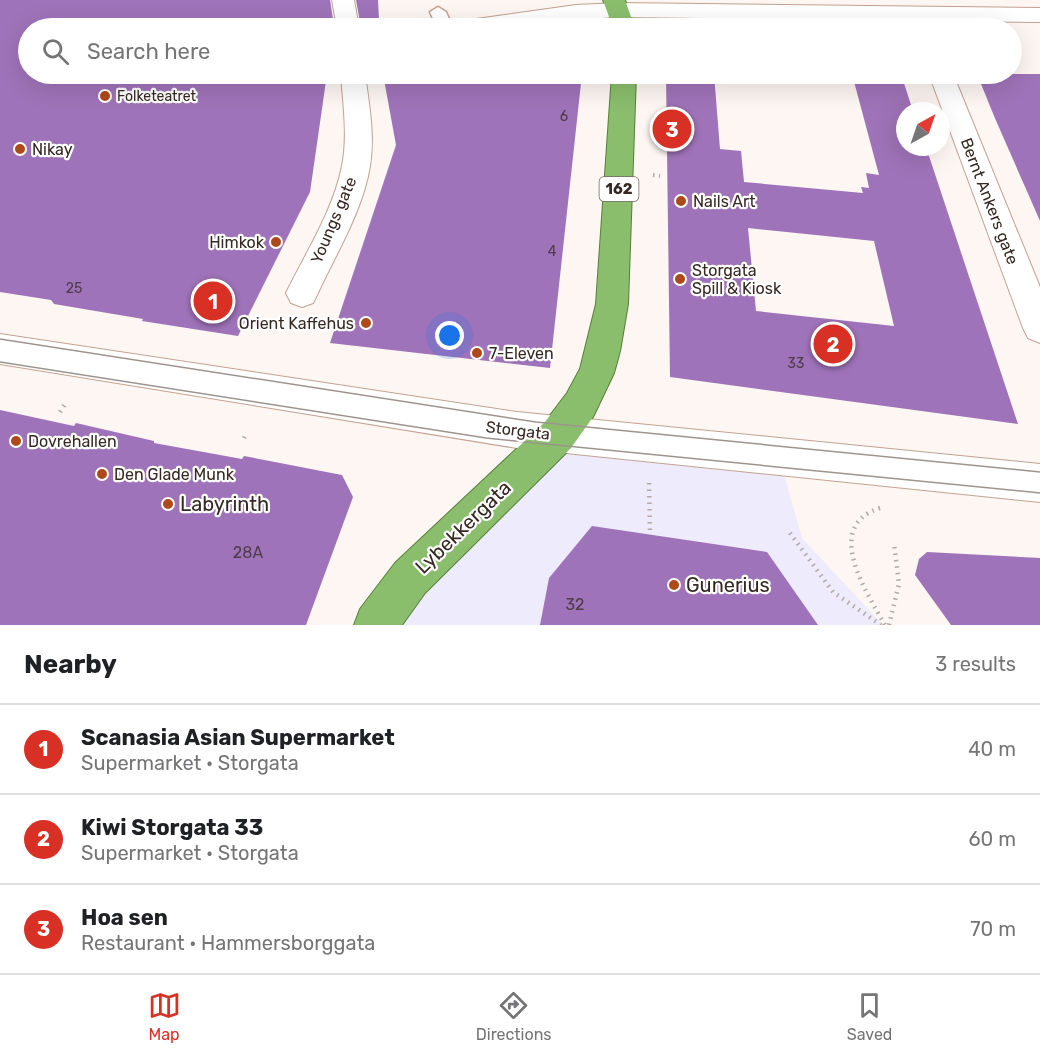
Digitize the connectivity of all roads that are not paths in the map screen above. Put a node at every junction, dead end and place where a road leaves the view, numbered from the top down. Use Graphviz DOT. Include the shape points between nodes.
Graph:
graph roads {
  1 [pos="343,0"];
  2 [pos="438,12"];
  3 [pos="619,13"];
  4 [pos="917,14"];
  5 [pos="1040,15"];
  6 [pos="346,18"];
  7 [pos="441,18"];
  8 [pos="533,18"];
  9 [pos="354,84"];
  10 [pos="623,84"];
  11 [pos="945,84"];
  12 [pos="302,293"];
  13 [pos="1040,328"];
  14 [pos="0,350"];
  15 [pos="558,435"];
  16 [pos="1040,483"];
  17 [pos="376,625"];
  1 -- 6 [label="street"];
  2 -- 7 [label="lane"];
  3 -- 4 [label="street"];
  3 -- 8 [label="street" via="576,12"];
  4 -- 5 [label="street"];
  9 -- 12 [label="street, Youngs gate" via="356,165"];
  10 -- 15 [label="highway, 162" via="612,304 596,373 580,405"];
  11 -- 13 [label="street, Bernt Ankers gate"];
  14 -- 15 [label="street, Storgata"];
  15 -- 16 [label="street, Storgata"];
  15 -- 17 [label="highway, Lybekkergata / 162" via="410,578"];
}
